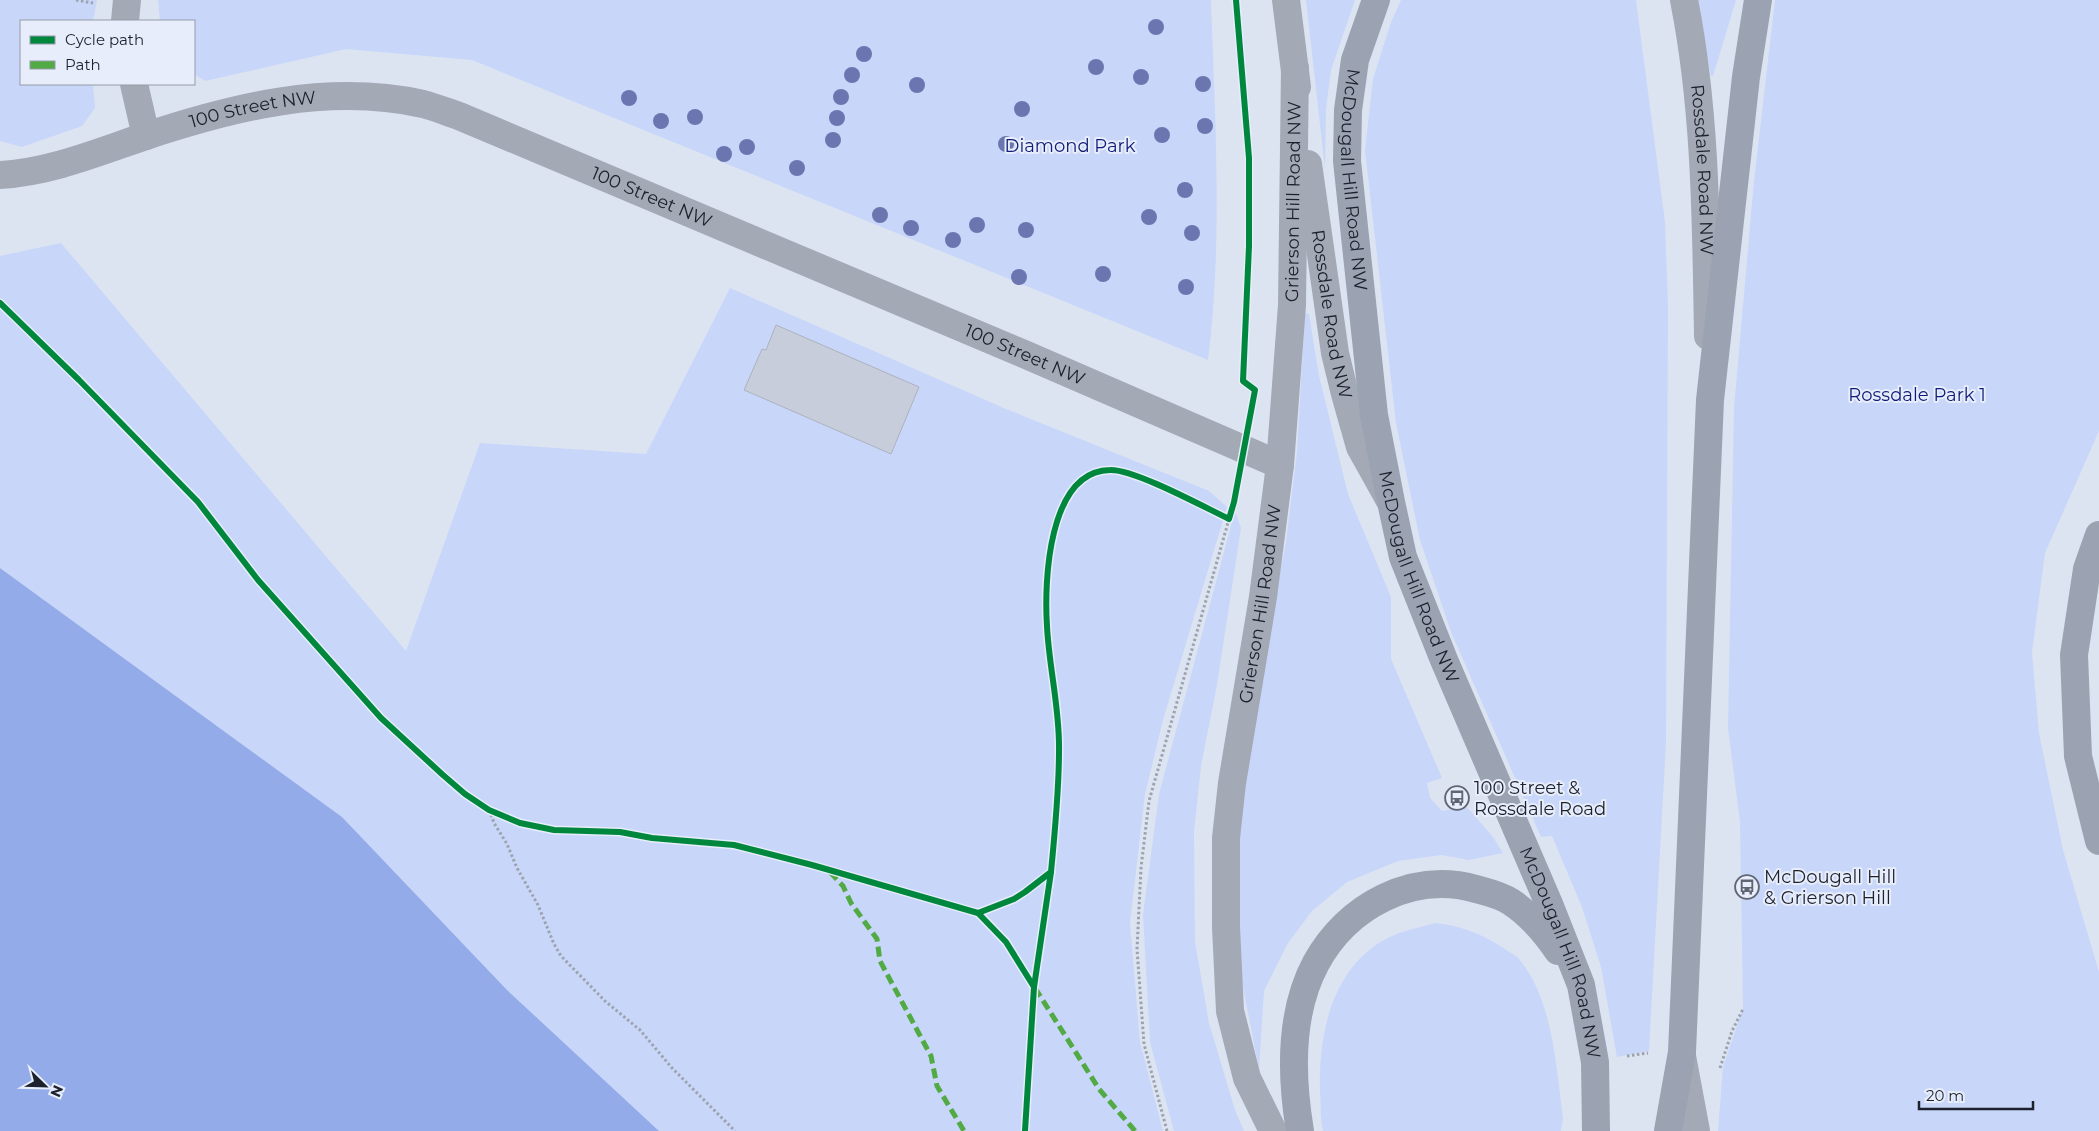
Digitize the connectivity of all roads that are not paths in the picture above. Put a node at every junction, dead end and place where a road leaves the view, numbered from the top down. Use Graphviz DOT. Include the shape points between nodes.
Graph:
graph roads {
  1 [pos="127,0"];
  2 [pos="1286,0"];
  3 [pos="1376,0"];
  4 [pos="1684,0"];
  5 [pos="1758,0"];
  6 [pos="125,20"];
  7 [pos="1294,68"];
  8 [pos="134,85"];
  9 [pos="146,136"];
  10 [pos="0,175"];
  11 [pos="1710,400"];
  12 [pos="1280,464"];
  13 [pos="1391,502"];
  14 [pos="2099,535"];
  15 [pos="2099,841"];
  16 [pos="1581,985"];
  17 [pos="1682,1052"];
  18 [pos="1273,1131"];
  19 [pos="1300,1131"];
  20 [pos="1596,1131"];
  21 [pos="1668,1131"];
  22 [pos="1696,1131"];
  1 -- 6 [label="street"];
  2 -- 7 [label="street, Rossdale Road NW"];
  3 -- 13 [label="main road, McDougall Hill Road NW" via="1355,60 1348,110 1347,161 1374,415"];
  4 -- 11 [label="street, Rossdale Road NW" via="1694,48 1704,168"];
  5 -- 11 [label="main road" via="1746,77"];
  7 -- 12 [label="street, Grierson Hill Road NW" via="1292,305"];
  7 -- 13 [label="street, Rossdale Road NW" via="1335,354 1360,447"];
  8 -- 9 [label="street"];
  9 -- 10 [label="street, 100 Street NW" via="66,164"];
  9 -- 12 [label="street, 100 Street NW" via="240,108 282,100 353,95 423,104 468,120"];
  11 -- 17 [label="main road"];
  12 -- 18 [label="street, Grierson Hill Road NW" via="1226,838 1230,1011 1247,1078"];
  13 -- 16 [label="main road, McDougall Hill Road NW" via="1403,557"];
  14 -- 15 [label="main road" via="2088,569 2074,655 2078,756"];
  16 -- 19 [label="main road" via="1543,929 1510,901 1486,891 1462,885 1416,886 1376,901 1358,913 1328,945 1305,991 1295,1046 1294,1073"];
  16 -- 20 [label="main road, McDougall Hill Road NW" via="1595,1062"];
  17 -- 21 [label="main road"];
  17 -- 22 [label="street"];
}
